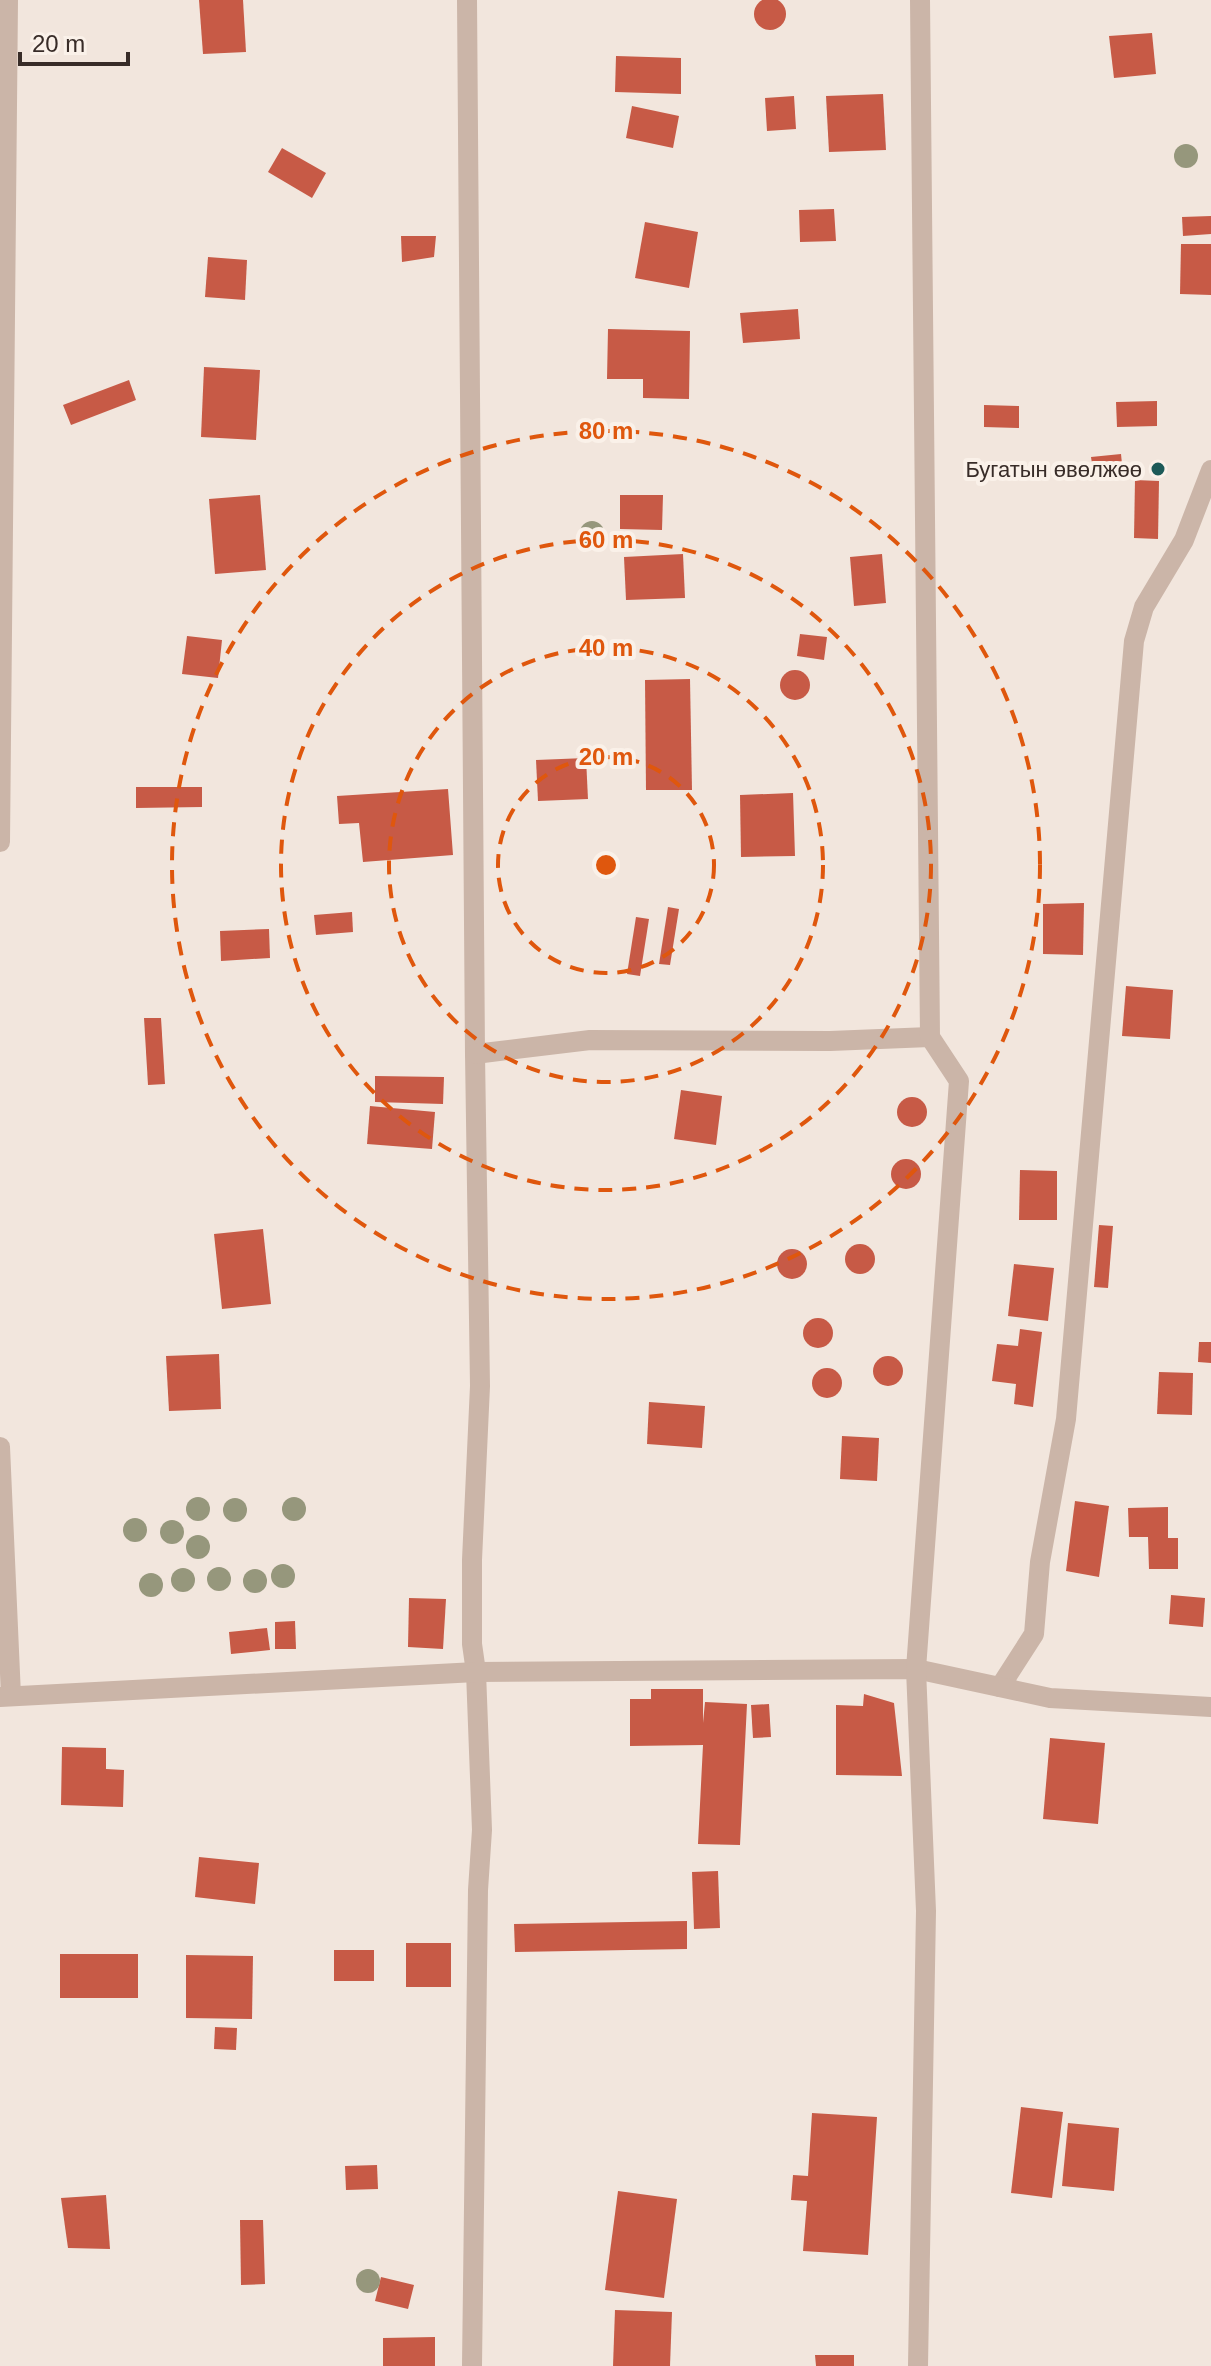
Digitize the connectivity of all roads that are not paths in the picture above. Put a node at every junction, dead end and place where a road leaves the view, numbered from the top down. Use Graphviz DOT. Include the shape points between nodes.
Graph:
graph roads {
  1 [pos="8,0"];
  2 [pos="467,0"];
  3 [pos="920,0"];
  4 [pos="1211,470"];
  5 [pos="0,842"];
  6 [pos="930,1037"];
  7 [pos="475,1054"];
  8 [pos="0,1447"];
  9 [pos="916,1669"];
  10 [pos="476,1672"];
  11 [pos="1000,1687"];
  12 [pos="5,1696"];
  13 [pos="1211,1707"];
  14 [pos="472,2366"];
  15 [pos="918,2366"];
  1 -- 5 [label="street"];
  2 -- 7 [label="street"];
  3 -- 6 [label="street"];
  4 -- 11 [label="street" via="1184,540 1144,607 1134,641 1066,1419 1040,1562 1034,1634"];
  6 -- 7 [label="street" via="590,1040"];
  6 -- 9 [label="street" via="959,1081"];
  7 -- 10 [label="street" via="480,1386 472,1560"];
  8 -- 12 [label="street"];
  9 -- 10 [label="street"];
  9 -- 11 [label="street"];
  9 -- 15 [label="street" via="926,1911"];
  10 -- 12 [label="street"];
  10 -- 14 [label="street" via="482,1830"];
  11 -- 13 [label="street" via="1050,1698"];
}
